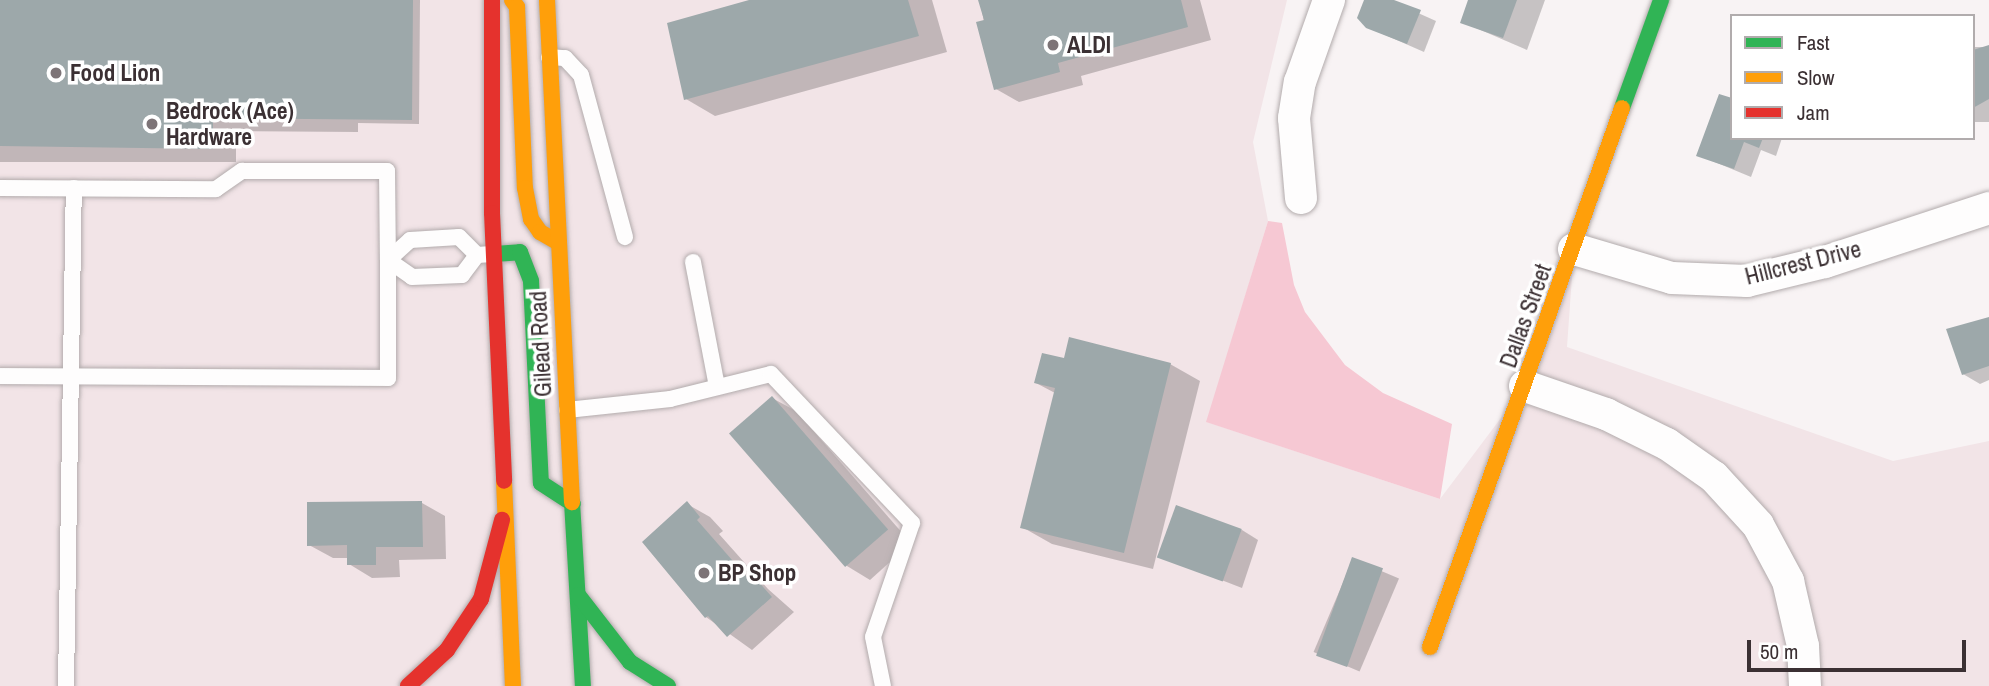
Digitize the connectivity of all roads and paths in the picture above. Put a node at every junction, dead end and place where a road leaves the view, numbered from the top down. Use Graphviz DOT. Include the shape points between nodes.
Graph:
graph roads {
  1 [pos="492,0"];
  2 [pos="512,0"];
  3 [pos="547,0"];
  4 [pos="1329,0"];
  5 [pos="1661,0"];
  6 [pos="548,57"];
  7 [pos="0,188"];
  8 [pos="74,188"];
  9 [pos="1301,198"];
  10 [pos="1989,208"];
  11 [pos="625,237"];
  12 [pos="559,243"];
  13 [pos="1574,249"];
  14 [pos="494,254"];
  15 [pos="477,255"];
  16 [pos="388,260"];
  17 [pos="694,262"];
  18 [pos="0,376"];
  19 [pos="69,376"];
  20 [pos="1525,386"];
  21 [pos="717,387"];
  22 [pos="567,410"];
  23 [pos="573,504"];
  24 [pos="502,520"];
  25 [pos="578,595"];
  26 [pos="1430,647"];
  27 [pos="66,686"];
  28 [pos="408,686"];
  29 [pos="513,686"];
  30 [pos="583,686"];
  31 [pos="668,686"];
  32 [pos="883,686"];
  33 [pos="1805,686"];
  1 -- 14 [label="main road, Gilead Road"];
  2 -- 12 [label="main road" via="517,7 525,188 531,219 540,232"];
  3 -- 6 [label="main road, Gilead Road"];
  4 -- 9 [label="street" via="1300,82 1294,118"];
  5 -- 13 [label="main road, Dallas Street"];
  6 -- 11 [label="lane" via="565,58 581,75"];
  6 -- 12 [label="main road, Gilead Road"];
  7 -- 8 [label="lane"];
  8 -- 16 [label="lane" via="216,189 242,171 387,172"];
  8 -- 19 [label="lane"];
  10 -- 13 [label="street, Hillcrest Drive" via="1825,262 1747,281 1672,278"];
  12 -- 22 [label="main road, Gilead Road"];
  13 -- 20 [label="main road, Dallas Street"];
  14 -- 15 [label="lane"];
  14 -- 23 [label="main road" via="520,253 531,281 541,483"];
  14 -- 24 [label="main road, Gilead Road"];
  15 -- 16 [label="lane" via="459,237 410,240"];
  15 -- 16 [label="lane" via="462,275 412,277"];
  16 -- 19 [label="lane" via="388,378"];
  17 -- 21 [label="lane"];
  18 -- 19 [label="lane"];
  19 -- 27 [label="lane"];
  20 -- 26 [label="main road, Dallas Street"];
  20 -- 33 [label="street" via="1643,432 1714,477 1758,525 1788,581 1804,646"];
  21 -- 22 [label="lane" via="670,398"];
  21 -- 32 [label="lane" via="771,374 912,523 873,637"];
  22 -- 23 [label="main road, Gilead Road"];
  23 -- 25 [label="main road, Gilead Road"];
  24 -- 28 [label="main road" via="481,599 447,650"];
  24 -- 29 [label="main road, Gilead Road"];
  25 -- 30 [label="main road, Gilead Road"];
  25 -- 31 [label="main road" via="630,662"];
}
